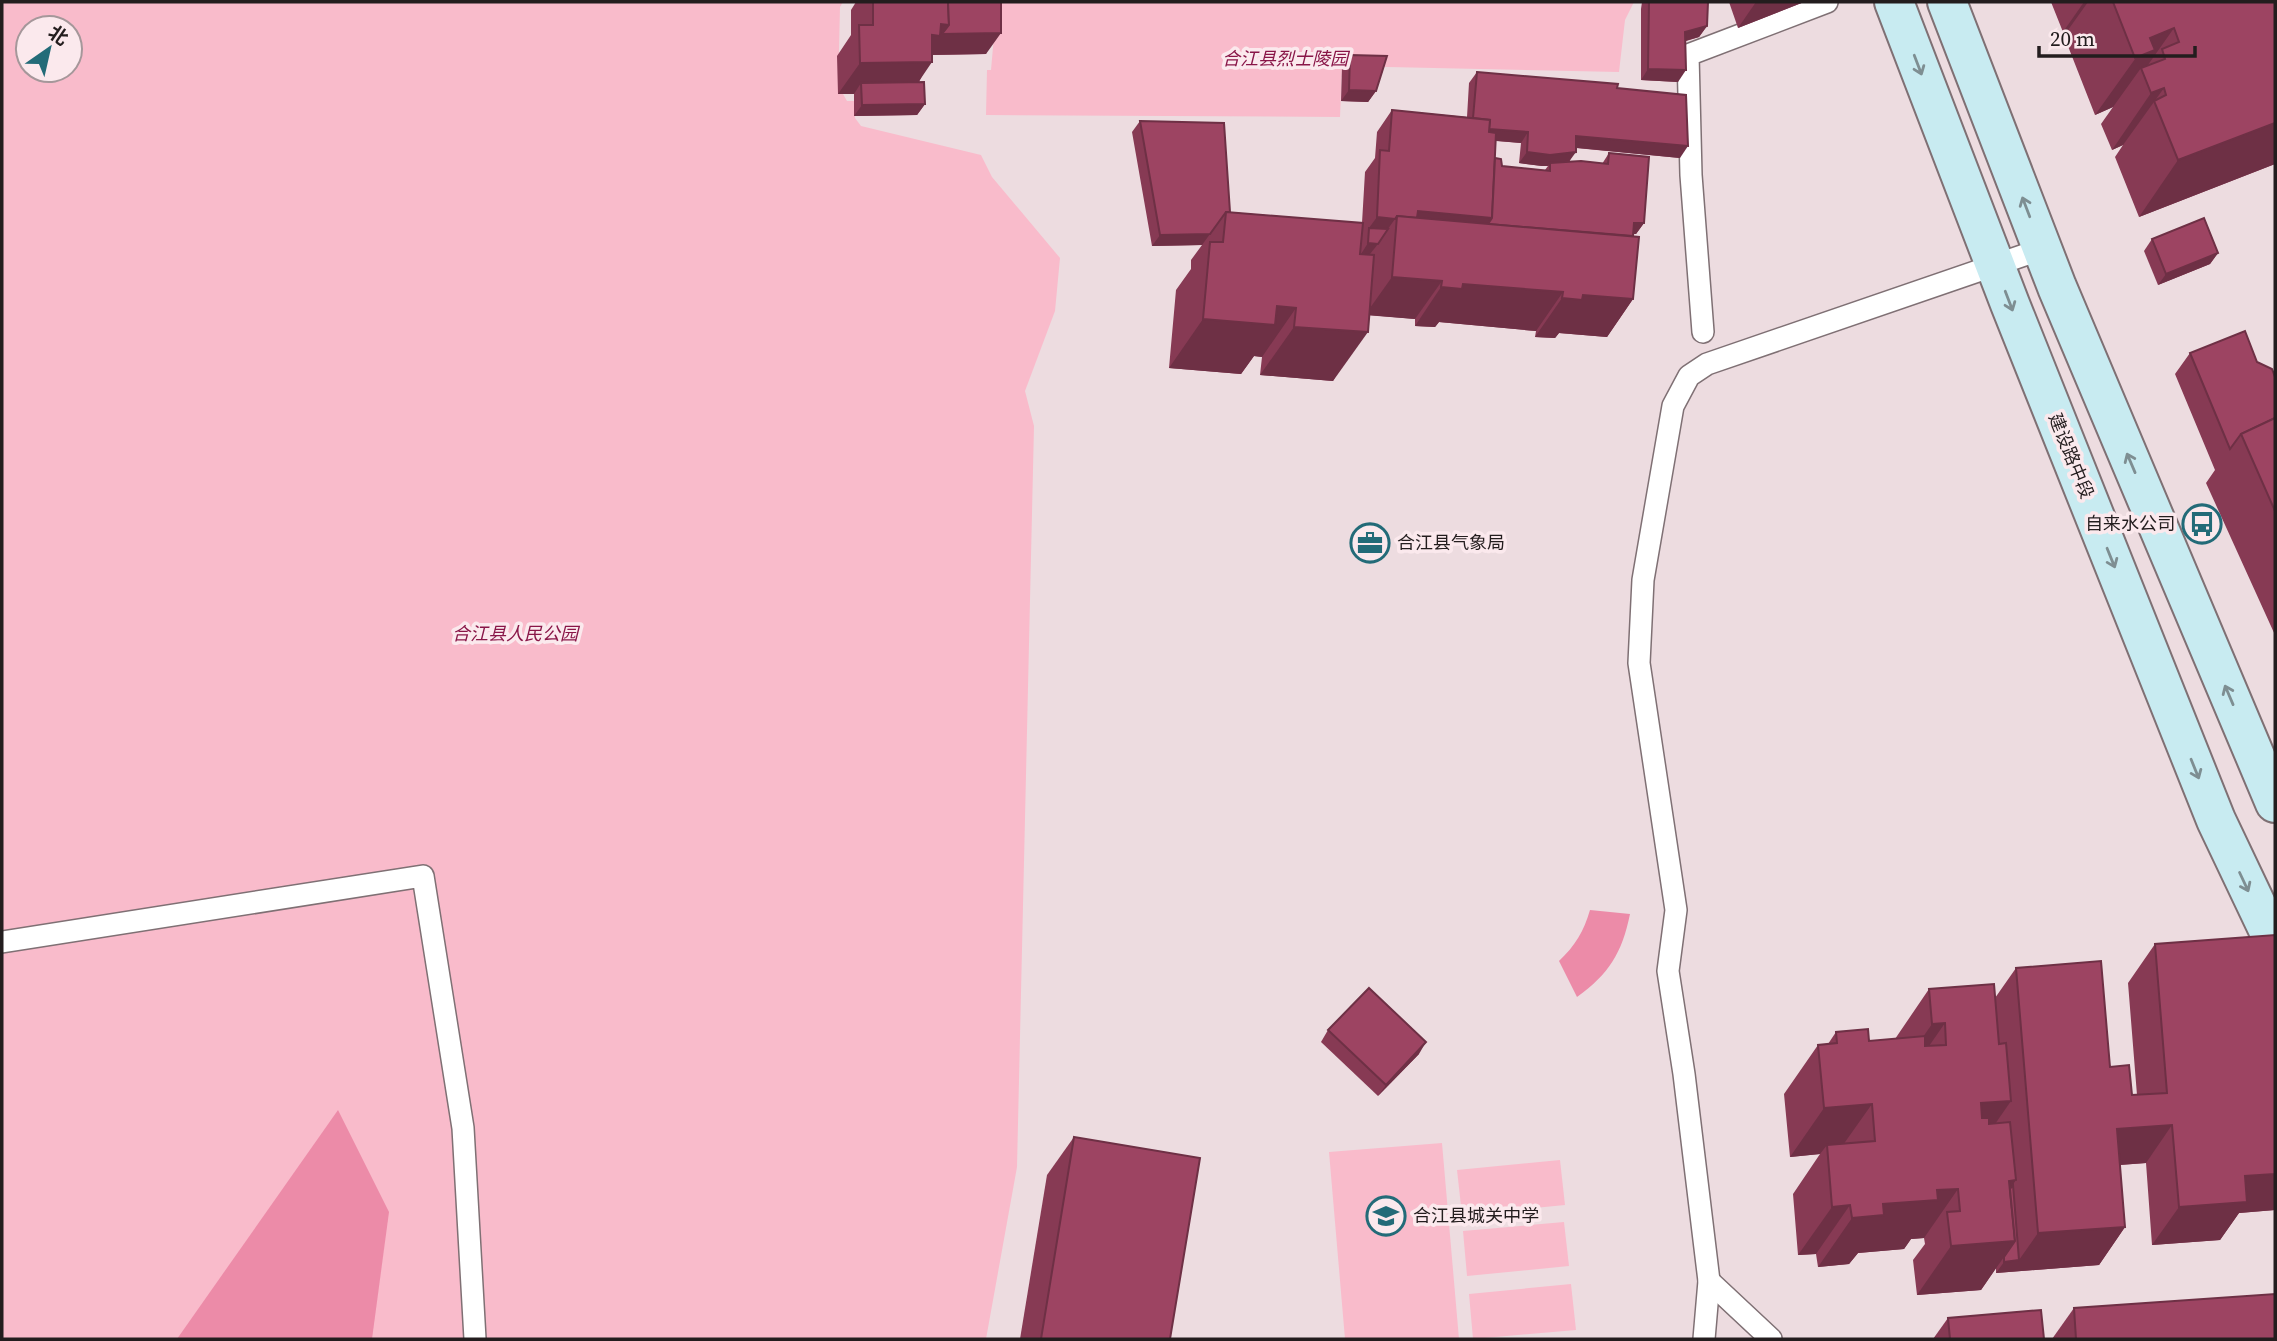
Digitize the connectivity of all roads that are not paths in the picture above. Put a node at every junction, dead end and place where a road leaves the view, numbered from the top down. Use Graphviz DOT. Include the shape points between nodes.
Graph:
graph roads {
  1 [pos="1827,2"];
  2 [pos="1894,2"];
  3 [pos="1947,2"];
  4 [pos="2042,249"];
  5 [pos="1995,265"];
  6 [pos="1703,332"];
  7 [pos="2275,803"];
  8 [pos="2,942"];
  9 [pos="2275,944"];
  10 [pos="1709,1282"];
  11 [pos="475,1339"];
  12 [pos="1704,1339"];
  13 [pos="1771,1339"];
  1 -- 6 [label="lane" via="1688,55"];
  2 -- 5 [label="main road, 建设路中段, one-way"];
  4 -- 3 [label="main road, one-way"];
  4 -- 5 [label="lane"];
  7 -- 4 [label="main road, one-way"];
  5 -- 9 [label="main road, 建设路中段, one-way" via="2216,820"];
  5 -- 10 [label="lane" via="1707,364 1689,376 1673,407 1643,580 1639,663 1676,911 1668,971"];
  8 -- 11 [label="lane" via="423,876 463,1128"];
  10 -- 12 [label="lane"];
  10 -- 13 [label="lane"];
}
